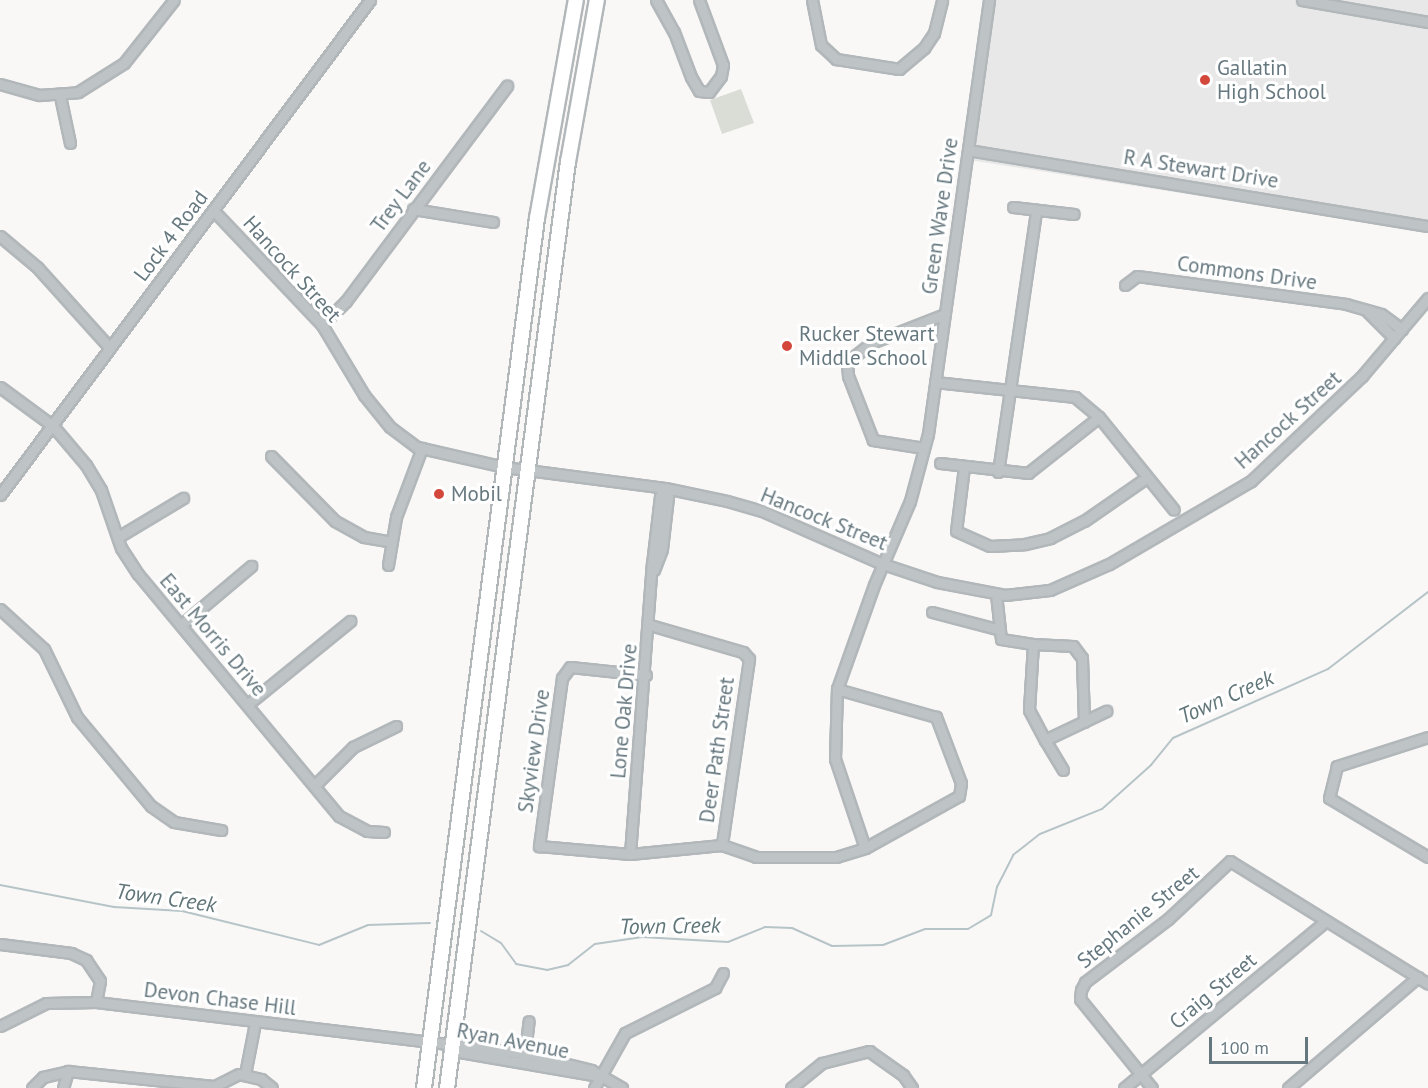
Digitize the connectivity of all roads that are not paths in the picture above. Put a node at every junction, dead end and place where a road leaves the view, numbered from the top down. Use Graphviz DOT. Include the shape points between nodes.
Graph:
graph roads {
  1 [pos="174,0"];
  2 [pos="370,0"];
  3 [pos="576,0"];
  4 [pos="597,0"];
  5 [pos="656,0"];
  6 [pos="699,0"];
  7 [pos="812,0"];
  8 [pos="942,0"];
  9 [pos="989,0"];
  10 [pos="1302,0"];
  11 [pos="1428,22"];
  12 [pos="0,84"];
  13 [pos="507,86"];
  14 [pos="60,96"];
  15 [pos="70,143"];
  16 [pos="968,150"];
  17 [pos="1013,207"];
  18 [pos="413,209"];
  19 [pos="213,210"];
  20 [pos="1036,210"];
  21 [pos="1074,214"];
  22 [pos="494,222"];
  23 [pos="1428,226"];
  24 [pos="0,236"];
  25 [pos="1125,285"];
  26 [pos="1428,297"];
  27 [pos="1366,310"];
  28 [pos="945,315"];
  29 [pos="322,325"];
  30 [pos="1402,329"];
  31 [pos="1394,338"];
  32 [pos="110,348"];
  33 [pos="935,382"];
  34 [pos="0,387"];
  35 [pos="1010,392"];
  36 [pos="1099,417"];
  37 [pos="53,426"];
  38 [pos="422,448"];
  39 [pos="924,448"];
  40 [pos="272,456"];
  41 [pos="940,463"];
  42 [pos="504,467"];
  43 [pos="964,467"];
  44 [pos="528,469"];
  45 [pos="998,472"];
  46 [pos="1146,478"];
  47 [pos="666,488"];
  48 [pos="0,495"];
  49 [pos="183,498"];
  50 [pos="1174,510"];
  51 [pos="118,537"];
  52 [pos="391,542"];
  53 [pos="883,564"];
  54 [pos="388,565"];
  55 [pos="251,566"];
  56 [pos="996,594"];
  57 [pos="0,609"];
  58 [pos="932,612"];
  59 [pos="350,621"];
  60 [pos="181,625"];
  61 [pos="650,625"];
  62 [pos="997,629"];
  63 [pos="1033,644"];
  64 [pos="646,675"];
  65 [pos="837,689"];
  66 [pos="248,704"];
  67 [pos="1106,711"];
  68 [pos="1084,722"];
  69 [pos="396,726"];
  70 [pos="1428,737"];
  71 [pos="1046,740"];
  72 [pos="1063,770"];
  73 [pos="315,785"];
  74 [pos="221,830"];
  75 [pos="384,832"];
  76 [pos="722,845"];
  77 [pos="865,848"];
  78 [pos="630,854"];
  79 [pos="1428,857"];
  80 [pos="1326,921"];
  81 [pos="0,944"];
  82 [pos="723,973"];
  83 [pos="1418,977"];
  84 [pos="1428,984"];
  85 [pos="96,1002"];
  86 [pos="528,1021"];
  87 [pos="255,1023"];
  88 [pos="0,1026"];
  89 [pos="443,1045"];
  90 [pos="524,1057"];
  91 [pos="68,1071"];
  92 [pos="245,1074"];
  93 [pos="1140,1074"];
  94 [pos="599,1076"];
  95 [pos="212,1087"];
  96 [pos="32,1088"];
  97 [pos="63,1088"];
  98 [pos="272,1088"];
  99 [pos="424,1088"];
  100 [pos="447,1088"];
  101 [pos="594,1088"];
  102 [pos="622,1088"];
  103 [pos="790,1088"];
  104 [pos="912,1088"];
  105 [pos="1124,1088"];
  106 [pos="1152,1088"];
  107 [pos="1288,1088"];
  1 -- 14 [label="street" via="124,63 99,81"];
  2 -- 19 [label="street, Lock 4 Road"];
  3 -- 42 [label="highway" via="537,218"];
  4 -- 44 [label="highway" via="568,162"];
  5 -- 6 [label="street" via="674,32 691,77 699,91 709,93 722,76 723,65"];
  7 -- 8 [label="street" via="821,45 836,60 899,69 924,48 934,33"];
  9 -- 16 [label="street, Green Wave Drive"];
  10 -- 11 [label="street"];
  12 -- 14 [label="street" via="39,95"];
  13 -- 18 [label="street, Trey Lane"];
  14 -- 15 [label="street"];
  16 -- 23 [label="street, R A Stewart Drive"];
  16 -- 28 [label="street, Green Wave Drive"];
  17 -- 20 [label="street"];
  18 -- 22 [label="street"];
  18 -- 29 [label="street, Trey Lane" via="346,301"];
  19 -- 29 [label="street, Hancock Street"];
  19 -- 32 [label="street, Lock 4 Road"];
  20 -- 21 [label="street"];
  20 -- 35 [label="street"];
  24 -- 32 [label="street" via="38,267"];
  25 -- 27 [label="street, Commons Drive" via="1137,276"];
  26 -- 30 [label="street, Hancock Street"];
  27 -- 30 [label="street, Commons Drive"];
  27 -- 31 [label="street"];
  28 -- 33 [label="street, Green Wave Drive"];
  28 -- 39 [label="street" via="870,343 847,362 848,376 873,440"];
  29 -- 38 [label="street, Hancock Street" via="364,395 390,427"];
  30 -- 31 [label="street, Hancock Street"];
  31 -- 56 [label="street, Hancock Street" via="1362,376 1251,481 1101,567 1050,590"];
  32 -- 37 [label="street, Lock 4 Road"];
  33 -- 35 [label="street"];
  33 -- 39 [label="street, Green Wave Drive"];
  34 -- 37 [label="street, East Morris Drive"];
  35 -- 36 [label="street" via="1075,396"];
  35 -- 45 [label="street"];
  36 -- 45 [label="street" via="1028,473"];
  36 -- 46 [label="street"];
  37 -- 48 [label="street, Lock 4 Road"];
  37 -- 51 [label="street, East Morris Drive" via="101,490"];
  38 -- 42 [label="street, Hancock Street"];
  38 -- 52 [label="street" via="396,517"];
  39 -- 53 [label="street, Green Wave Drive" via="910,501"];
  40 -- 52 [label="street" via="335,521 364,537"];
  41 -- 43 [label="street"];
  42 -- 44 [label="street, Hancock Street"];
  42 -- 89 [label="highway"];
  43 -- 45 [label="street"];
  43 -- 46 [label="street" via="956,531 990,546 1050,538 1084,521"];
  44 -- 47 [label="street, Hancock Street"];
  44 -- 89 [label="highway"];
  46 -- 50 [label="street"];
  47 -- 53 [label="street, Hancock Street" via="762,511"];
  47 -- 61 [label="street, Lone Oak Drive" via="660,496"];
  49 -- 51 [label="street"];
  51 -- 60 [label="street, East Morris Drive" via="138,574"];
  52 -- 54 [label="street"];
  53 -- 56 [label="street, Hancock Street" via="938,582"];
  53 -- 65 [label="street, Green Wave Drive"];
  55 -- 60 [label="street"];
  56 -- 62 [label="street"];
  57 -- 74 [label="street" via="44,649 77,717 151,806 174,822"];
  58 -- 62 [label="street"];
  59 -- 66 [label="street"];
  60 -- 66 [label="street, East Morris Drive"];
  61 -- 64 [label="street, Lone Oak Drive"];
  61 -- 76 [label="street, Deer Path Street" via="743,652 749,659"];
  62 -- 63 [label="street" via="1001,639"];
  63 -- 68 [label="street" via="1073,646 1082,658"];
  63 -- 71 [label="street" via="1029,710"];
  64 -- 78 [label="street, Lone Oak Drive"];
  64 -- 78 [label="street, Skyview Drive" via="570,667 562,678 539,846"];
  65 -- 77 [label="street, Green Wave Drive" via="835,759"];
  65 -- 77 [label="street" via="936,717 961,783 959,796"];
  66 -- 73 [label="street, East Morris Drive"];
  67 -- 68 [label="street"];
  68 -- 71 [label="street"];
  69 -- 73 [label="street" via="354,747"];
  70 -- 79 [label="street" via="1337,766 1329,798"];
  71 -- 72 [label="street"];
  73 -- 75 [label="street, East Morris Drive" via="339,816 355,826"];
  76 -- 77 [label="street" via="756,857 784,858 836,857"];
  76 -- 78 [label="street"];
  80 -- 83 [label="street"];
  80 -- 93 [label="street, Craig Street"];
  80 -- 93 [label="street, Stephanie Street" via="1230,861 1168,919 1085,982 1081,990 1080,999"];
  81 -- 85 [label="street" via="71,953 86,960 100,981"];
  82 -- 94 [label="street" via="714,988 625,1033"];
  83 -- 84 [label="street"];
  83 -- 107 [label="street"];
  85 -- 87 [label="street, Devon Chase Hill"];
  85 -- 88 [label="street, Devon Chase Hill" via="46,1003"];
  86 -- 90 [label="street"];
  87 -- 89 [label="street, Devon Chase Hill"];
  87 -- 92 [label="street"];
  89 -- 90 [label="street, Ryan Avenue"];
  89 -- 99 [label="highway"];
  89 -- 100 [label="highway"];
  90 -- 94 [label="street, Ryan Avenue" via="557,1059"];
  91 -- 95 [label="street"];
  91 -- 96 [label="street" via="43,1077"];
  91 -- 97 [label="street"];
  92 -- 95 [label="street"];
  92 -- 98 [label="street"];
  93 -- 105 [label="street, Craig Street"];
  93 -- 106 [label="street, Stephanie Street"];
  94 -- 101 [label="street"];
  94 -- 102 [label="street, Ryan Avenue"];
  103 -- 104 [label="street" via="822,1063 869,1051 903,1075"];
}
